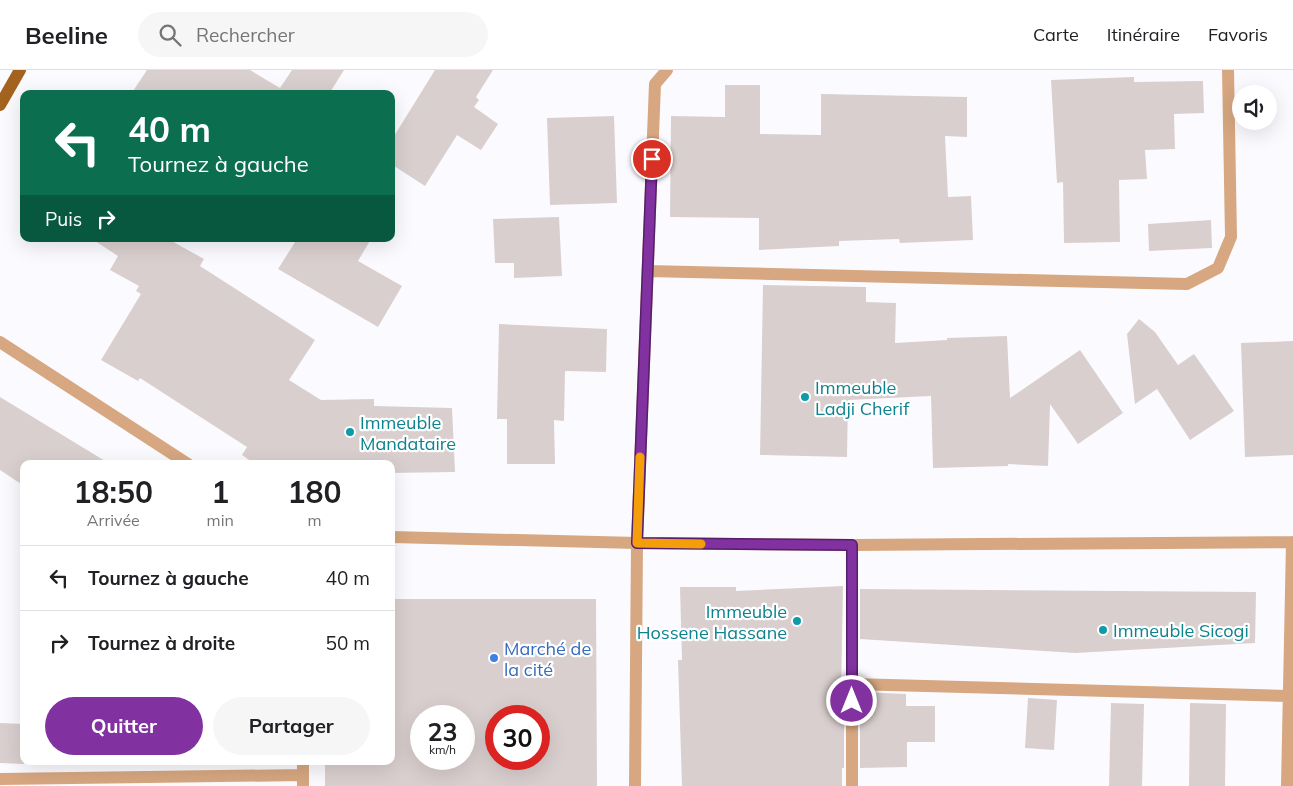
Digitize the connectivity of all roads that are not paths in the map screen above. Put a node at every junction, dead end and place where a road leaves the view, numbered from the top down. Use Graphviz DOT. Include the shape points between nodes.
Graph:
graph roads {
  1 [pos="20,70"];
  2 [pos="667,70"];
  3 [pos="1228,70"];
  4 [pos="0,105"];
  5 [pos="648,271"];
  6 [pos="0,342"];
  7 [pos="182,460"];
  8 [pos="395,537"];
  9 [pos="1293,542"];
  10 [pos="637,543"];
  11 [pos="852,545"];
  12 [pos="852,684"];
  13 [pos="1288,696"];
  14 [pos="303,765"];
  15 [pos="0,779"];
  16 [pos="303,780"];
  17 [pos="635,786"];
  18 [pos="852,786"];
  19 [pos="1288,786"];
  1 -- 4 [label="main road"];
  2 -- 5 [label="street" via="655,84"];
  3 -- 5 [label="street" via="1231,237 1218,268 1187,284"];
  5 -- 10 [label="street"];
  6 -- 7 [label="street"];
  8 -- 10 [label="street"];
  9 -- 11 [label="street"];
  9 -- 13 [label="street"];
  10 -- 11 [label="street"];
  10 -- 17 [label="street"];
  11 -- 12 [label="street"];
  12 -- 13 [label="street"];
  12 -- 18 [label="street"];
  13 -- 19 [label="street"];
  14 -- 16 [label="street"];
  15 -- 16 [label="street"];
}
